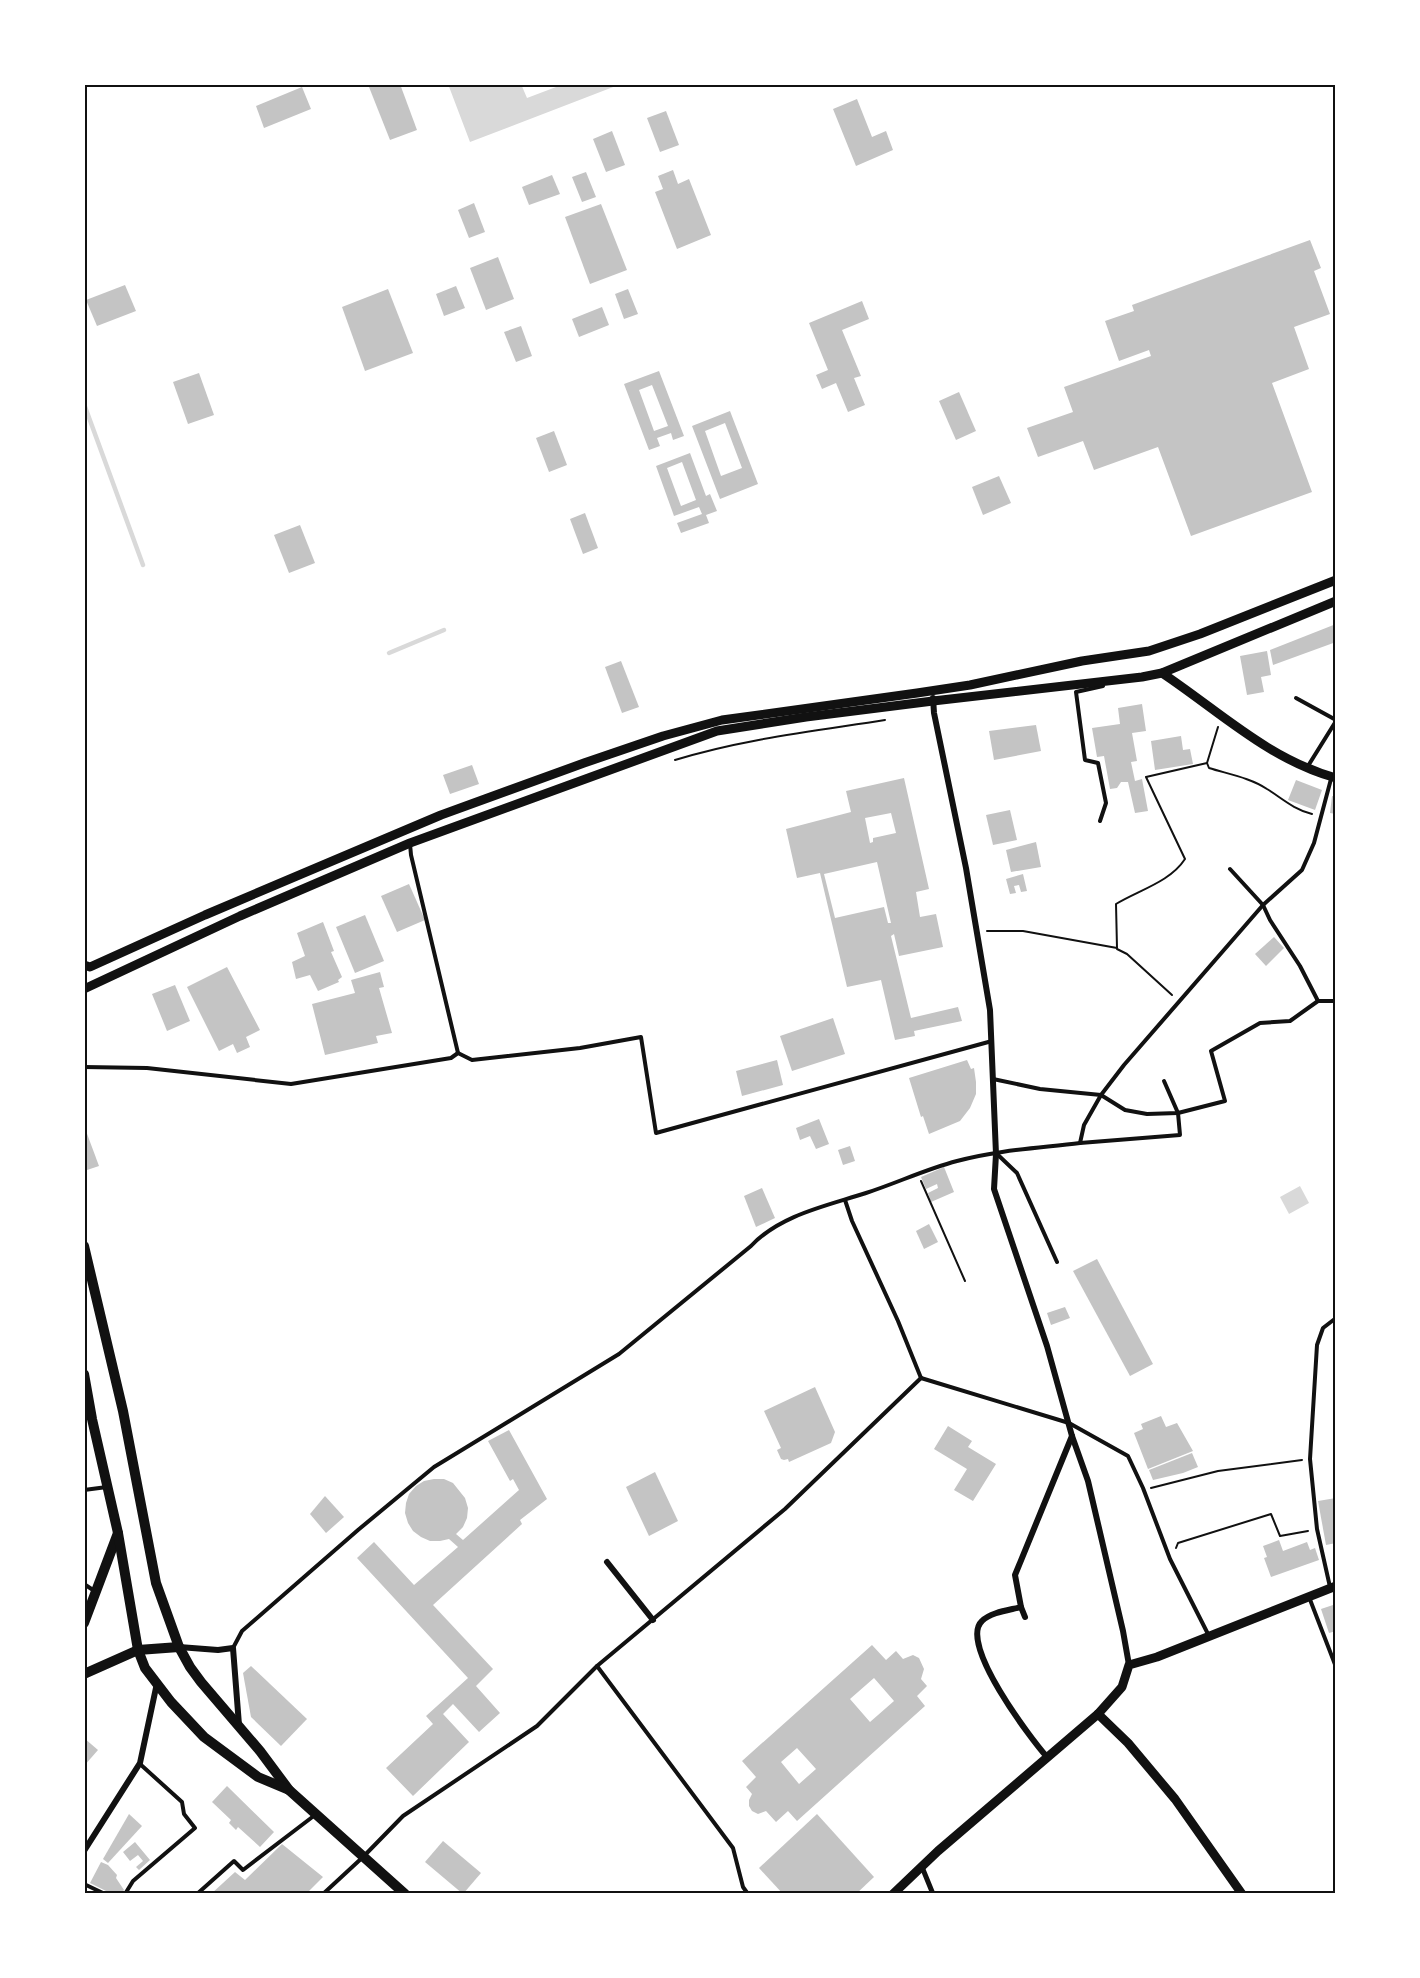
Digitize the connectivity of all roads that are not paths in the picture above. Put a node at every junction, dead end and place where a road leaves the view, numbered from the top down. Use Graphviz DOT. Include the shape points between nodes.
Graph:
graph roads {
  1 [pos="1336,580"];
  2 [pos="1336,600"];
  3 [pos="1162,673"];
  4 [pos="1133,678"];
  5 [pos="932,696"];
  6 [pos="1296,698"];
  7 [pos="1336,720"];
  8 [pos="1307,768"];
  9 [pos="1334,777"];
  10 [pos="1100,821"];
  11 [pos="410,843"];
  12 [pos="1230,868"];
  13 [pos="1263,904"];
  14 [pos="84,965"];
  15 [pos="84,989"];
  16 [pos="1318,1001"];
  17 [pos="1336,1001"];
  18 [pos="992,1041"];
  19 [pos="458,1053"];
  20 [pos="84,1067"];
  21 [pos="993,1079"];
  22 [pos="1164,1081"];
  23 [pos="1101,1095"];
  24 [pos="1178,1113"];
  25 [pos="1080,1143"];
  26 [pos="996,1154"];
  27 [pos="845,1200"];
  28 [pos="84,1246"];
  29 [pos="1057,1262"];
  30 [pos="1336,1318"];
  31 [pos="84,1374"];
  32 [pos="921,1378"];
  33 [pos="1069,1423"];
  34 [pos="1072,1436"];
  35 [pos="108,1486"];
  36 [pos="84,1490"];
  37 [pos="118,1533"];
  38 [pos="607,1562"];
  39 [pos="84,1584"];
  40 [pos="1333,1587"];
  41 [pos="96,1592"];
  42 [pos="1309,1596"];
  43 [pos="1022,1607"];
  44 [pos="1025,1617"];
  45 [pos="653,1620"];
  46 [pos="84,1623"];
  47 [pos="1209,1636"];
  48 [pos="179,1647"];
  49 [pos="232,1648"];
  50 [pos="138,1650"];
  51 [pos="1129,1665"];
  52 [pos="597,1666"];
  53 [pos="1336,1667"];
  54 [pos="84,1674"];
  55 [pos="157,1683"];
  56 [pos="1098,1714"];
  57 [pos="239,1728"];
  58 [pos="1047,1757"];
  59 [pos="140,1763"];
  60 [pos="289,1790"];
  61 [pos="316,1814"];
  62 [pos="84,1851"];
  63 [pos="363,1857"];
  64 [pos="922,1867"];
  65 [pos="84,1884"];
  66 [pos="105,1894"];
  67 [pos="125,1894"];
  68 [pos="197,1894"];
  69 [pos="323,1894"];
  70 [pos="405,1894"];
  71 [pos="748,1894"];
  72 [pos="893,1894"];
  73 [pos="933,1894"];
  74 [pos="1242,1894"];
  1 -- 5 [label="street" via="1149,651 1082,661"];
  2 -- 3 [label="street"];
  3 -- 4 [label="street"];
  3 -- 8 [label="street" via="1278,755"];
  4 -- 5 [label="street"];
  4 -- 10 [label="lane" via="1076,692 1084,760 1098,763 1106,803"];
  5 -- 11 [label="street" via="717,731"];
  5 -- 14 [label="street" via="722,720 663,736 441,815 90,966"];
  5 -- 18 [label="street" via="978,931"];
  6 -- 7 [label="lane"];
  7 -- 8 [label="lane"];
  8 -- 9 [label="street"];
  9 -- 13 [label="lane" via="1302,870"];
  11 -- 15 [label="street"];
  11 -- 19 [label="lane"];
  12 -- 13 [label="lane"];
  13 -- 16 [label="lane"];
  13 -- 23 [label="lane"];
  16 -- 17 [label="lane"];
  16 -- 24 [label="lane" via="1290,1021 1260,1023 1211,1051 1225,1101"];
  18 -- 19 [label="lane" via="656,1133 641,1037 472,1060"];
  18 -- 21 [label="street"];
  19 -- 20 [label="lane" via="451,1058 291,1084 147,1068"];
  21 -- 23 [label="lane" via="1040,1089"];
  21 -- 26 [label="street"];
  22 -- 24 [label="lane"];
  23 -- 24 [label="lane" via="1125,1110"];
  23 -- 25 [label="lane" via="1084,1125"];
  24 -- 25 [label="lane" via="1180,1135"];
  25 -- 26 [label="lane"];
  26 -- 27 [label="lane" via="959,1160"];
  26 -- 29 [label="lane" via="1017,1173"];
  26 -- 33 [label="street" via="994,1189"];
  27 -- 32 [label="lane"];
  27 -- 49 [label="lane" via="781,1222 619,1354 434,1467 242,1631"];
  28 -- 48 [label="main road" via="123,1411 156,1583"];
  30 -- 40 [label="lane" via="1323,1328 1317,1346 1310,1459 1317,1529"];
  31 -- 35 [label="main road"];
  32 -- 33 [label="lane"];
  32 -- 45 [label="lane" via="785,1509"];
  33 -- 34 [label="street"];
  33 -- 47 [label="lane" via="1128,1456 1170,1559"];
  34 -- 43 [label="street" via="1015,1575"];
  34 -- 51 [label="street" via="1088,1481"];
  35 -- 36 [label="lane"];
  35 -- 37 [label="main road"];
  37 -- 41 [label="main road"];
  37 -- 50 [label="main road"];
  38 -- 45 [label="street"];
  39 -- 41 [label="lane"];
  40 -- 42 [label="street"];
  41 -- 46 [label="main road"];
  42 -- 47 [label="street"];
  42 -- 53 [label="lane"];
  43 -- 44 [label="street"];
  43 -- 58 [label="street" via="982,1620 976,1632 977,1643 982,1660 1028,1736"];
  45 -- 52 [label="lane"];
  47 -- 51 [label="street"];
  48 -- 49 [label="street"];
  48 -- 50 [label="main road"];
  48 -- 57 [label="main road" via="201,1682"];
  49 -- 57 [label="street"];
  50 -- 54 [label="main road"];
  50 -- 55 [label="main road"];
  51 -- 56 [label="street" via="1122,1687"];
  52 -- 63 [label="lane" via="537,1726 402,1816"];
  52 -- 71 [label="lane" via="733,1848"];
  55 -- 59 [label="street"];
  55 -- 60 [label="main road" via="204,1737 258,1777"];
  56 -- 58 [label="street"];
  56 -- 74 [label="street" via="1128,1743 1175,1800"];
  57 -- 60 [label="main road"];
  58 -- 64 [label="street"];
  59 -- 62 [label="street"];
  59 -- 67 [label="lane" via="182,1802 184,1814 195,1828 133,1881"];
  60 -- 61 [label="main road"];
  61 -- 63 [label="main road"];
  61 -- 68 [label="lane" via="243,1870 234,1861"];
  63 -- 69 [label="lane"];
  63 -- 70 [label="main road"];
  64 -- 72 [label="street"];
  64 -- 73 [label="street"];
  65 -- 66 [label="lane"];
}
